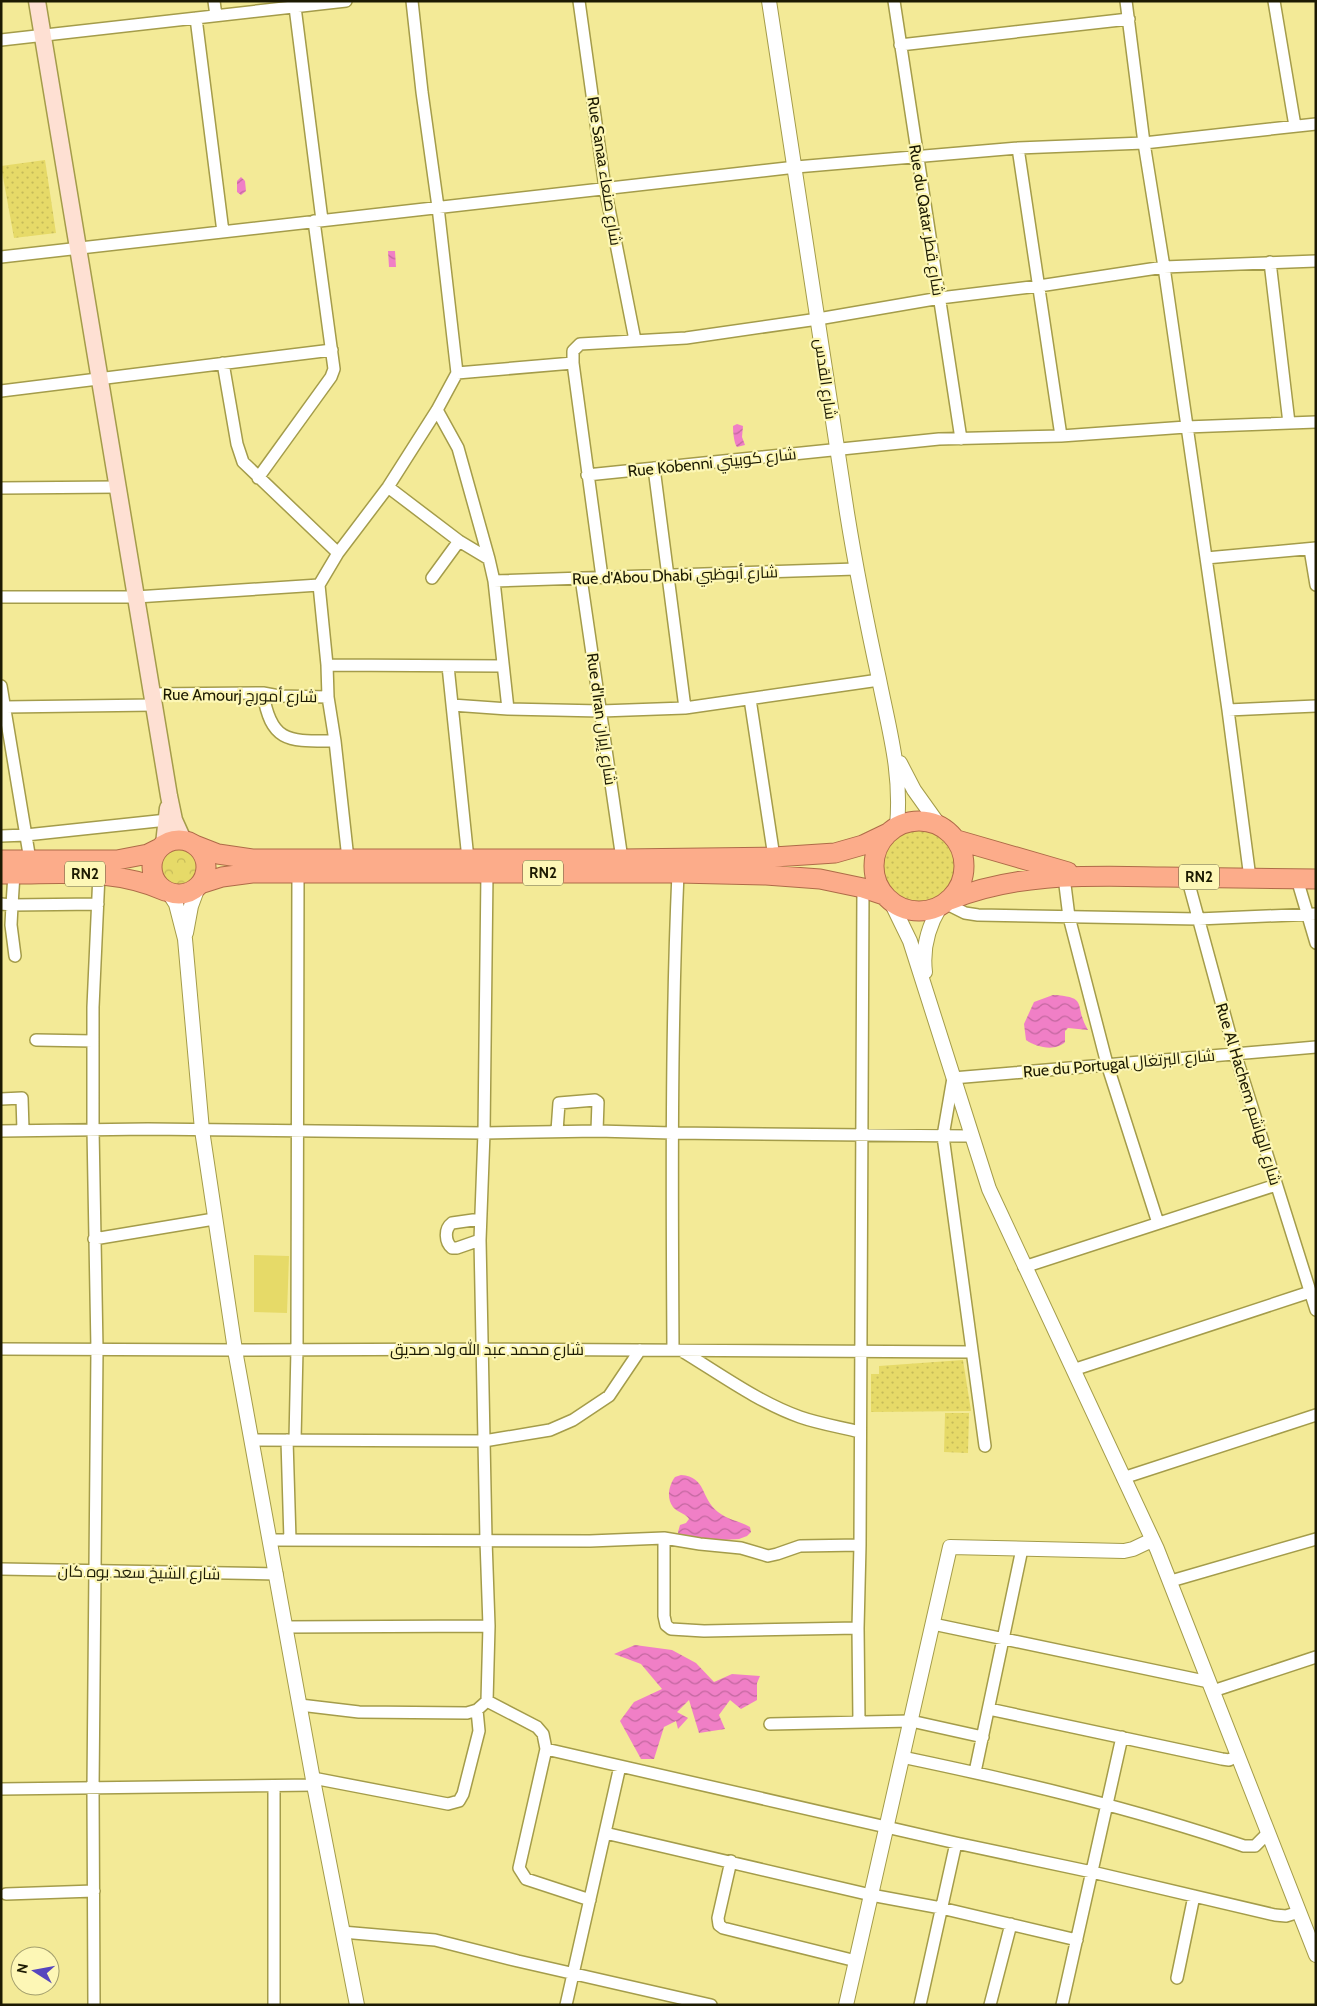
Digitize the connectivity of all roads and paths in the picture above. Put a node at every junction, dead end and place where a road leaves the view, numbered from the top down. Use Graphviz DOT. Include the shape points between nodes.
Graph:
graph roads {
  1 [pos="37,1"];
  2 [pos="214,1"];
  3 [pos="346,1"];
  4 [pos="412,1"];
  5 [pos="578,1"];
  6 [pos="769,1"];
  7 [pos="894,1"];
  8 [pos="1126,1"];
  9 [pos="1274,1"];
  10 [pos="295,7"];
  11 [pos="216,16"];
  12 [pos="196,18"];
  13 [pos="1129,19"];
  14 [pos="42,35"];
  15 [pos="1,40"];
  16 [pos="900,45"];
  17 [pos="1316,124"];
  18 [pos="1295,126"];
  19 [pos="1144,143"];
  20 [pos="1018,148"];
  21 [pos="917,157"];
  22 [pos="796,167"];
  23 [pos="606,188"];
  24 [pos="438,207"];
  25 [pos="318,221"];
  26 [pos="223,232"];
  27 [pos="78,248"];
  28 [pos="1,257"];
  29 [pos="1316,261"];
  30 [pos="1270,262"];
  31 [pos="1164,267"];
  32 [pos="1039,286"];
  33 [pos="940,298"];
  34 [pos="818,319"];
  35 [pos="635,340"];
  36 [pos="332,350"];
  37 [pos="223,363"];
  38 [pos="573,363"];
  39 [pos="457,373"];
  40 [pos="100,380"];
  41 [pos="1,391"];
  42 [pos="437,410"];
  43 [pos="1316,422"];
  44 [pos="1289,423"];
  45 [pos="1186,427"];
  46 [pos="1061,436"];
  47 [pos="961,439"];
  48 [pos="836,450"];
  49 [pos="654,468"];
  50 [pos="587,475"];
  51 [pos="258,478"];
  52 [pos="388,487"];
  53 [pos="1,488"];
  54 [pos="118,488"];
  55 [pos="459,541"];
  56 [pos="1313,548"];
  57 [pos="338,552"];
  58 [pos="1206,558"];
  59 [pos="489,559"];
  60 [pos="856,569"];
  61 [pos="668,575"];
  62 [pos="602,577"];
  63 [pos="432,578"];
  64 [pos="581,578"];
  65 [pos="494,581"];
  66 [pos="319,585"];
  67 [pos="1316,585"];
  68 [pos="1,596"];
  69 [pos="136,597"];
  70 [pos="327,665"];
  71 [pos="448,666"];
  72 [pos="503,666"];
  73 [pos="879,680"];
  74 [pos="1,686"];
  75 [pos="263,693"];
  76 [pos="328,696"];
  77 [pos="750,698"];
  78 [pos="153,700"];
  79 [pos="452,704"];
  80 [pos="1316,706"];
  81 [pos="5,707"];
  82 [pos="686,708"];
  83 [pos="508,709"];
  84 [pos="1228,710"];
  85 [pos="601,711"];
  86 [pos="5,736"];
  87 [pos="335,741"];
  88 [pos="895,754"];
  89 [pos="169,796"];
  90 [pos="167,820"];
  91 [pos="939,824"];
  92 [pos="892,829"];
  93 [pos="26,835"];
  94 [pos="1,836"];
  95 [pos="958,840"];
  96 [pos="189,842"];
  97 [pos="161,846"];
  98 [pos="774,858"];
  99 [pos="348,859"];
  100 [pos="468,859"];
  101 [pos="622,859"];
  102 [pos="1,860"];
  103 [pos="30,860"];
  104 [pos="487,872"];
  105 [pos="298,873"];
  106 [pos="678,873"];
  107 [pos="8,874"];
  108 [pos="99,874"];
  109 [pos="1073,876"];
  110 [pos="1187,877"];
  111 [pos="1250,878"];
  112 [pos="1296,878"];
  113 [pos="1316,879"];
  114 [pos="199,886"];
  115 [pos="863,888"];
  116 [pos="168,892"];
  117 [pos="888,898"];
  118 [pos="945,903"];
  119 [pos="6,904"];
  120 [pos="98,904"];
  121 [pos="1311,914"];
  122 [pos="1069,917"];
  123 [pos="1198,919"];
  124 [pos="185,939"];
  125 [pos="1316,943"];
  126 [pos="15,956"];
  127 [pos="927,995"];
  128 [pos="36,1040"];
  129 [pos="93,1041"];
  130 [pos="1316,1047"];
  131 [pos="1235,1053"];
  132 [pos="1107,1064"];
  133 [pos="953,1078"];
  134 [pos="1,1099"];
  135 [pos="92,1129"];
  136 [pos="1,1130"];
  137 [pos="23,1130"];
  138 [pos="202,1130"];
  139 [pos="298,1131"];
  140 [pos="597,1131"];
  141 [pos="556,1132"];
  142 [pos="484,1133"];
  143 [pos="672,1133"];
  144 [pos="862,1134"];
  145 [pos="943,1136"];
  146 [pos="971,1136"];
  147 [pos="1276,1185"];
  148 [pos="214,1219"];
  149 [pos="480,1219"];
  150 [pos="1158,1223"];
  151 [pos="94,1240"];
  152 [pos="480,1240"];
  153 [pos="1024,1267"];
  154 [pos="1310,1292"];
  155 [pos="1316,1310"];
  156 [pos="1,1349"];
  157 [pos="97,1349"];
  158 [pos="482,1349"];
  159 [pos="236,1350"];
  160 [pos="297,1350"];
  161 [pos="640,1350"];
  162 [pos="677,1350"];
  163 [pos="861,1351"];
  164 [pos="972,1352"];
  165 [pos="1073,1370"];
  166 [pos="1316,1415"];
  167 [pos="860,1432"];
  168 [pos="252,1440"];
  169 [pos="291,1440"];
  170 [pos="484,1441"];
  171 [pos="985,1446"];
  172 [pos="1123,1478"];
  173 [pos="664,1538"];
  174 [pos="1316,1539"];
  175 [pos="271,1540"];
  176 [pos="290,1540"];
  177 [pos="486,1540"];
  178 [pos="1152,1540"];
  179 [pos="860,1545"];
  180 [pos="1022,1548"];
  181 [pos="1,1569"];
  182 [pos="94,1571"];
  183 [pos="277,1574"];
  184 [pos="1170,1582"];
  185 [pos="933,1624"];
  186 [pos="286,1626"];
  187 [pos="489,1626"];
  188 [pos="858,1628"];
  189 [pos="1002,1639"];
  190 [pos="1316,1657"];
  191 [pos="1211,1687"];
  192 [pos="487,1701"];
  193 [pos="300,1705"];
  194 [pos="989,1709"];
  195 [pos="478,1710"];
  196 [pos="911,1721"];
  197 [pos="859,1722"];
  198 [pos="770,1724"];
  199 [pos="983,1737"];
  200 [pos="1122,1737"];
  201 [pos="546,1748"];
  202 [pos="1238,1756"];
  203 [pos="902,1757"];
  204 [pos="620,1766"];
  205 [pos="975,1772"];
  206 [pos="314,1782"];
  207 [pos="274,1786"];
  208 [pos="1,1789"];
  209 [pos="93,1789"];
  210 [pos="1107,1804"];
  211 [pos="886,1827"];
  212 [pos="605,1833"];
  213 [pos="1268,1833"];
  214 [pos="956,1843"];
  215 [pos="731,1861"];
  216 [pos="1092,1872"];
  217 [pos="94,1891"];
  218 [pos="6,1894"];
  219 [pos="871,1894"];
  220 [pos="1194,1896"];
  221 [pos="590,1900"];
  222 [pos="942,1908"];
  223 [pos="1299,1912"];
  224 [pos="1011,1924"];
  225 [pos="342,1932"];
  226 [pos="1077,1940"];
  227 [pos="1316,1955"];
  228 [pos="856,1961"];
  229 [pos="573,1974"];
  230 [pos="1177,1978"];
  231 [pos="697,2003"];
  232 [pos="94,2005"];
  233 [pos="274,2005"];
  234 [pos="357,2005"];
  235 [pos="566,2005"];
  236 [pos="711,2005"];
  237 [pos="846,2005"];
  238 [pos="920,2005"];
  239 [pos="990,2005"];
  240 [pos="1062,2005"];
  1 -- 14 [label="main road"];
  2 -- 11 [label="street"];
  3 -- 10 [label="street"];
  4 -- 24 [label="street"];
  5 -- 23 [label="street, Rue Sanaa شارع صنعاء"];
  6 -- 22 [label="street, شارع القدس"];
  7 -- 16 [label="street, Rue du Qatar شارع قطر"];
  8 -- 13 [label="street"];
  9 -- 18 [label="street"];
  10 -- 11 [label="street"];
  10 -- 25 [label="street"];
  11 -- 12 [label="street"];
  12 -- 14 [label="street"];
  12 -- 26 [label="street"];
  13 -- 16 [label="street"];
  13 -- 19 [label="street"];
  14 -- 15 [label="street"];
  14 -- 27 [label="main road"];
  16 -- 21 [label="street, Rue du Qatar شارع قطر"];
  17 -- 18 [label="street"];
  18 -- 19 [label="street"];
  19 -- 20 [label="street"];
  19 -- 31 [label="street"];
  20 -- 21 [label="street"];
  20 -- 32 [label="street"];
  21 -- 22 [label="street"];
  21 -- 33 [label="street, Rue du Qatar شارع قطر"];
  22 -- 23 [label="street"];
  22 -- 34 [label="street, شارع القدس"];
  23 -- 24 [label="street"];
  23 -- 35 [label="street, Rue Sanaa شارع صنعاء"];
  24 -- 25 [label="street"];
  24 -- 39 [label="street"];
  25 -- 26 [label="street"];
  25 -- 36 [label="street"];
  26 -- 27 [label="street"];
  27 -- 28 [label="street"];
  27 -- 40 [label="main road"];
  29 -- 30 [label="street"];
  30 -- 31 [label="street"];
  30 -- 44 [label="street"];
  31 -- 32 [label="street"];
  31 -- 45 [label="street"];
  32 -- 33 [label="street"];
  32 -- 46 [label="street"];
  33 -- 34 [label="street"];
  33 -- 47 [label="street, Rue du Qatar شارع قطر"];
  34 -- 35 [label="street" via="686,338"];
  34 -- 48 [label="street, شارع القدس"];
  35 -- 38 [label="street" via="580,344 573,351"];
  36 -- 37 [label="street"];
  36 -- 51 [label="street" via="334,369 331,377"];
  37 -- 40 [label="street"];
  37 -- 51 [label="street" via="236,444 243,462"];
  38 -- 39 [label="street"];
  38 -- 50 [label="street"];
  39 -- 42 [label="street"];
  40 -- 41 [label="street"];
  40 -- 54 [label="main road"];
  42 -- 52 [label="street"];
  42 -- 59 [label="street" via="458,448"];
  43 -- 44 [label="street, Rue Kobenni شارع كوبيني"];
  44 -- 45 [label="street, Rue Kobenni شارع كوبيني"];
  45 -- 46 [label="street, Rue Kobenni شارع كوبيني"];
  45 -- 58 [label="street"];
  46 -- 47 [label="street, Rue Kobenni شارع كوبيني"];
  47 -- 48 [label="street, Rue Kobenni شارع كوبيني"];
  48 -- 49 [label="street, Rue Kobenni شارع كوبيني"];
  48 -- 60 [label="street, شارع القدس"];
  49 -- 50 [label="street, Rue Kobenni شارع كوبيني"];
  49 -- 61 [label="street"];
  50 -- 62 [label="street"];
  51 -- 57 [label="street"];
  52 -- 55 [label="street"];
  52 -- 57 [label="street"];
  53 -- 54 [label="street"];
  54 -- 69 [label="main road"];
  55 -- 59 [label="street"];
  55 -- 63 [label="street"];
  56 -- 58 [label="street"];
  56 -- 67 [label="street"];
  57 -- 66 [label="street"];
  58 -- 84 [label="street"];
  59 -- 65 [label="street"];
  60 -- 61 [label="street, Rue d'Abou Dhabi شارع أبوظبي"];
  60 -- 73 [label="street, شارع القدس"];
  61 -- 62 [label="street, Rue d'Abou Dhabi شارع أبوظبي"];
  61 -- 82 [label="street"];
  62 -- 64 [label="street, Rue d'Abou Dhabi شارع أبوظبي"];
  64 -- 65 [label="street, Rue d'Abou Dhabi شارع أبوظبي"];
  64 -- 85 [label="street, Rue d'Iran شارع إيران"];
  65 -- 72 [label="street"];
  66 -- 69 [label="street"];
  66 -- 70 [label="street"];
  68 -- 69 [label="street"];
  69 -- 78 [label="main road"];
  70 -- 71 [label="street, Rue Amourj شارع أمورج"];
  70 -- 76 [label="street"];
  71 -- 72 [label="street, Rue Amourj شارع أمورج"];
  71 -- 79 [label="street"];
  72 -- 83 [label="street"];
  73 -- 77 [label="street"];
  73 -- 88 [label="street, شارع القدس"];
  74 -- 81 [label="street"];
  75 -- 76 [label="street, Rue Amourj شارع أمورج"];
  75 -- 78 [label="street, Rue Amourj شارع أمورج"];
  75 -- 87 [label="street" via="265,707 279,735 302,741"];
  76 -- 87 [label="street"];
  77 -- 82 [label="street"];
  77 -- 98 [label="street"];
  78 -- 81 [label="street, Rue Amourj شارع أمورج"];
  78 -- 89 [label="main road"];
  79 -- 83 [label="street"];
  79 -- 100 [label="street"];
  80 -- 84 [label="street"];
  81 -- 86 [label="street"];
  82 -- 85 [label="street"];
  83 -- 85 [label="street"];
  84 -- 111 [label="street"];
  85 -- 101 [label="street, Rue d'Iran شارع إيران"];
  86 -- 93 [label="street"];
  87 -- 99 [label="street"];
  88 -- 91 [label="street" via="914,790"];
  88 -- 92 [label="street" via="899,790"];
  89 -- 90 [label="main road"];
  89 -- 96 [label="main road" via="174,820"];
  90 -- 93 [label="street"];
  90 -- 97 [label="main road"];
  91 -- 92 [label="highway" via="922,820 905,822"];
  91 -- 95 [label="highway"];
  92 -- 98 [label="highway, RN2" via="863,845 835,853"];
  92 -- 117 [label="highway" via="880,844 874,863 877,883"];
  93 -- 94 [label="street"];
  93 -- 103 [label="street"];
  95 -- 109 [label="highway, RN2"];
  95 -- 118 [label="highway" via="965,871 962,882"];
  96 -- 97 [label="highway" via="170,841"];
  96 -- 99 [label="highway, RN2" via="218,854 252,859"];
  96 -- 114 [label="highway" via="200,850 206,863"];
  97 -- 103 [label="highway, RN2" via="148,854 117,860"];
  97 -- 116 [label="highway" via="154,856 152,872 159,886"];
  98 -- 101 [label="highway, RN2"];
  99 -- 100 [label="highway, RN2"];
  100 -- 101 [label="highway, RN2"];
  102 -- 103 [label="highway, RN2"];
  104 -- 105 [label="highway, RN2"];
  104 -- 106 [label="highway, RN2"];
  104 -- 142 [label="street"];
  105 -- 114 [label="highway, RN2" via="252,873 222,877"];
  105 -- 139 [label="street"];
  106 -- 115 [label="highway, RN2" via="820,879"];
  106 -- 143 [label="street"];
  107 -- 108 [label="highway, RN2"];
  107 -- 119 [label="street"];
  108 -- 116 [label="highway, RN2" via="134,879"];
  108 -- 120 [label="street"];
  109 -- 110 [label="highway, RN2"];
  109 -- 118 [label="highway, RN2" via="996,884"];
  109 -- 122 [label="street"];
  110 -- 111 [label="highway, RN2"];
  110 -- 123 [label="street, Rue Al Hachem شارع الهاشم"];
  111 -- 112 [label="highway, RN2"];
  112 -- 113 [label="highway, RN2"];
  112 -- 121 [label="street"];
  114 -- 116 [label="highway" via="187,893"];
  114 -- 124 [label="street" via="191,906"];
  115 -- 117 [label="highway, RN2"];
  115 -- 144 [label="street"];
  116 -- 124 [label="street" via="176,904"];
  117 -- 118 [label="highway" via="903,908 918,912"];
  117 -- 127 [label="street" via="910,941"];
  118 -- 122 [label="street" via="978,915"];
  118 -- 127 [label="street" via="932,919 926,937 923,959"];
  119 -- 120 [label="street"];
  119 -- 126 [label="street"];
  120 -- 129 [label="street"];
  121 -- 123 [label="street"];
  121 -- 125 [label="street"];
  122 -- 123 [label="street"];
  122 -- 132 [label="street"];
  123 -- 131 [label="street, Rue Al Hachem شارع الهاشم"];
  124 -- 138 [label="street"];
  127 -- 133 [label="street"];
  128 -- 129 [label="street"];
  129 -- 135 [label="street"];
  130 -- 131 [label="street, Rue du Portugal شارع البرتغال"];
  131 -- 132 [label="street, Rue du Portugal شارع البرتغال"];
  131 -- 147 [label="street, Rue Al Hachem شارع الهاشم"];
  132 -- 133 [label="street, Rue du Portugal شارع البرتغال"];
  132 -- 150 [label="street"];
  133 -- 145 [label="street"];
  133 -- 146 [label="street"];
  134 -- 137 [label="street" via="22,1098"];
  135 -- 137 [label="street"];
  135 -- 138 [label="street"];
  135 -- 151 [label="street"];
  136 -- 137 [label="street"];
  138 -- 139 [label="street"];
  138 -- 148 [label="street"];
  139 -- 142 [label="street"];
  139 -- 160 [label="street"];
  140 -- 141 [label="street"];
  140 -- 141 [label="street" via="598,1102 595,1100 559,1103"];
  140 -- 143 [label="street"];
  141 -- 142 [label="street"];
  142 -- 149 [label="street"];
  143 -- 144 [label="street"];
  143 -- 162 [label="street"];
  144 -- 145 [label="street"];
  144 -- 163 [label="street"];
  145 -- 146 [label="street"];
  145 -- 164 [label="street"];
  146 -- 153 [label="street" via="989,1189"];
  147 -- 150 [label="street"];
  147 -- 154 [label="street, Rue Al Hachem شارع الهاشم"];
  148 -- 151 [label="street"];
  148 -- 159 [label="street"];
  149 -- 152 [label="street"];
  149 -- 152 [label="street" via="452,1223 446,1231 452,1248"];
  150 -- 153 [label="street"];
  151 -- 157 [label="street"];
  152 -- 158 [label="street"];
  153 -- 165 [label="street"];
  154 -- 155 [label="street, Rue Al Hachem شارع الهاشم"];
  154 -- 165 [label="street"];
  156 -- 157 [label="street, شارع محمد عبد الله ولد صديق"];
  157 -- 159 [label="street, شارع محمد عبد الله ولد صديق"];
  157 -- 182 [label="street"];
  158 -- 160 [label="street, شارع محمد عبد الله ولد صديق"];
  158 -- 161 [label="street, شارع محمد عبد الله ولد صديق"];
  158 -- 170 [label="street"];
  159 -- 160 [label="street, شارع محمد عبد الله ولد صديق"];
  159 -- 168 [label="street"];
  160 -- 169 [label="street"];
  161 -- 162 [label="street, شارع محمد عبد الله ولد صديق"];
  161 -- 170 [label="street" via="609,1396 573,1420 550,1430"];
  162 -- 163 [label="street, شارع محمد عبد الله ولد صديق"];
  162 -- 167 [label="street" via="779,1408 800,1417"];
  163 -- 164 [label="street, شارع محمد عبد الله ولد صديق"];
  163 -- 167 [label="street"];
  164 -- 171 [label="street"];
  165 -- 172 [label="street"];
  166 -- 172 [label="street"];
  167 -- 179 [label="street"];
  168 -- 169 [label="street"];
  168 -- 175 [label="street"];
  169 -- 170 [label="street"];
  169 -- 176 [label="street"];
  170 -- 177 [label="street"];
  172 -- 178 [label="street"];
  173 -- 177 [label="street"];
  173 -- 179 [label="street" via="740,1548 768,1556 800,1546"];
  173 -- 188 [label="street" via="664,1616 666,1625 671,1629"];
  174 -- 184 [label="street"];
  175 -- 176 [label="street"];
  175 -- 183 [label="street"];
  176 -- 177 [label="street"];
  177 -- 187 [label="street"];
  178 -- 180 [label="street" via="1124,1551"];
  178 -- 184 [label="street"];
  179 -- 188 [label="street"];
  180 -- 185 [label="street" via="950,1547"];
  180 -- 189 [label="street"];
  181 -- 182 [label="street, شارع الشيخ سعد بوه كان"];
  182 -- 183 [label="street, شارع الشيخ سعد بوه كان"];
  182 -- 209 [label="street"];
  183 -- 186 [label="street"];
  184 -- 191 [label="street"];
  185 -- 189 [label="street"];
  185 -- 196 [label="street"];
  186 -- 187 [label="street"];
  186 -- 193 [label="street"];
  187 -- 192 [label="street"];
  188 -- 197 [label="street"];
  189 -- 191 [label="street"];
  189 -- 194 [label="street"];
  190 -- 191 [label="street"];
  191 -- 202 [label="street"];
  192 -- 195 [label="street"];
  192 -- 201 [label="street" via="537,1727 543,1734"];
  193 -- 195 [label="street" via="359,1712 467,1713"];
  193 -- 206 [label="street"];
  194 -- 199 [label="street"];
  194 -- 200 [label="street"];
  195 -- 206 [label="street" via="479,1731 459,1801 448,1804"];
  196 -- 197 [label="street"];
  196 -- 199 [label="street"];
  196 -- 203 [label="street"];
  197 -- 198 [label="street"];
  199 -- 205 [label="street"];
  200 -- 202 [label="street" via="1222,1759"];
  200 -- 210 [label="street"];
  201 -- 204 [label="street"];
  201 -- 221 [label="street" via="519,1868 526,1879"];
  202 -- 213 [label="street"];
  203 -- 205 [label="street"];
  203 -- 211 [label="street"];
  204 -- 211 [label="street"];
  204 -- 212 [label="street"];
  205 -- 210 [label="street"];
  206 -- 207 [label="street"];
  206 -- 225 [label="street"];
  207 -- 209 [label="street"];
  207 -- 233 [label="street"];
  208 -- 209 [label="street"];
  209 -- 217 [label="street"];
  210 -- 213 [label="street" via="1244,1846 1255,1846"];
  210 -- 216 [label="street"];
  211 -- 214 [label="street"];
  211 -- 219 [label="street"];
  212 -- 215 [label="street"];
  212 -- 221 [label="street"];
  213 -- 223 [label="street"];
  214 -- 216 [label="street"];
  214 -- 222 [label="street"];
  215 -- 219 [label="street"];
  215 -- 228 [label="street" via="719,1925"];
  216 -- 220 [label="street"];
  216 -- 226 [label="street"];
  217 -- 218 [label="street"];
  217 -- 232 [label="street"];
  219 -- 222 [label="street"];
  219 -- 228 [label="street"];
  220 -- 223 [label="street" via="1275,1915"];
  220 -- 230 [label="street"];
  221 -- 229 [label="street"];
  222 -- 224 [label="street"];
  222 -- 238 [label="street"];
  223 -- 227 [label="street"];
  224 -- 226 [label="street"];
  224 -- 239 [label="street"];
  225 -- 229 [label="street" via="435,1940"];
  225 -- 234 [label="street"];
  226 -- 240 [label="street"];
  228 -- 237 [label="street"];
  229 -- 231 [label="street"];
  229 -- 235 [label="street"];
  231 -- 236 [label="street"];
}
